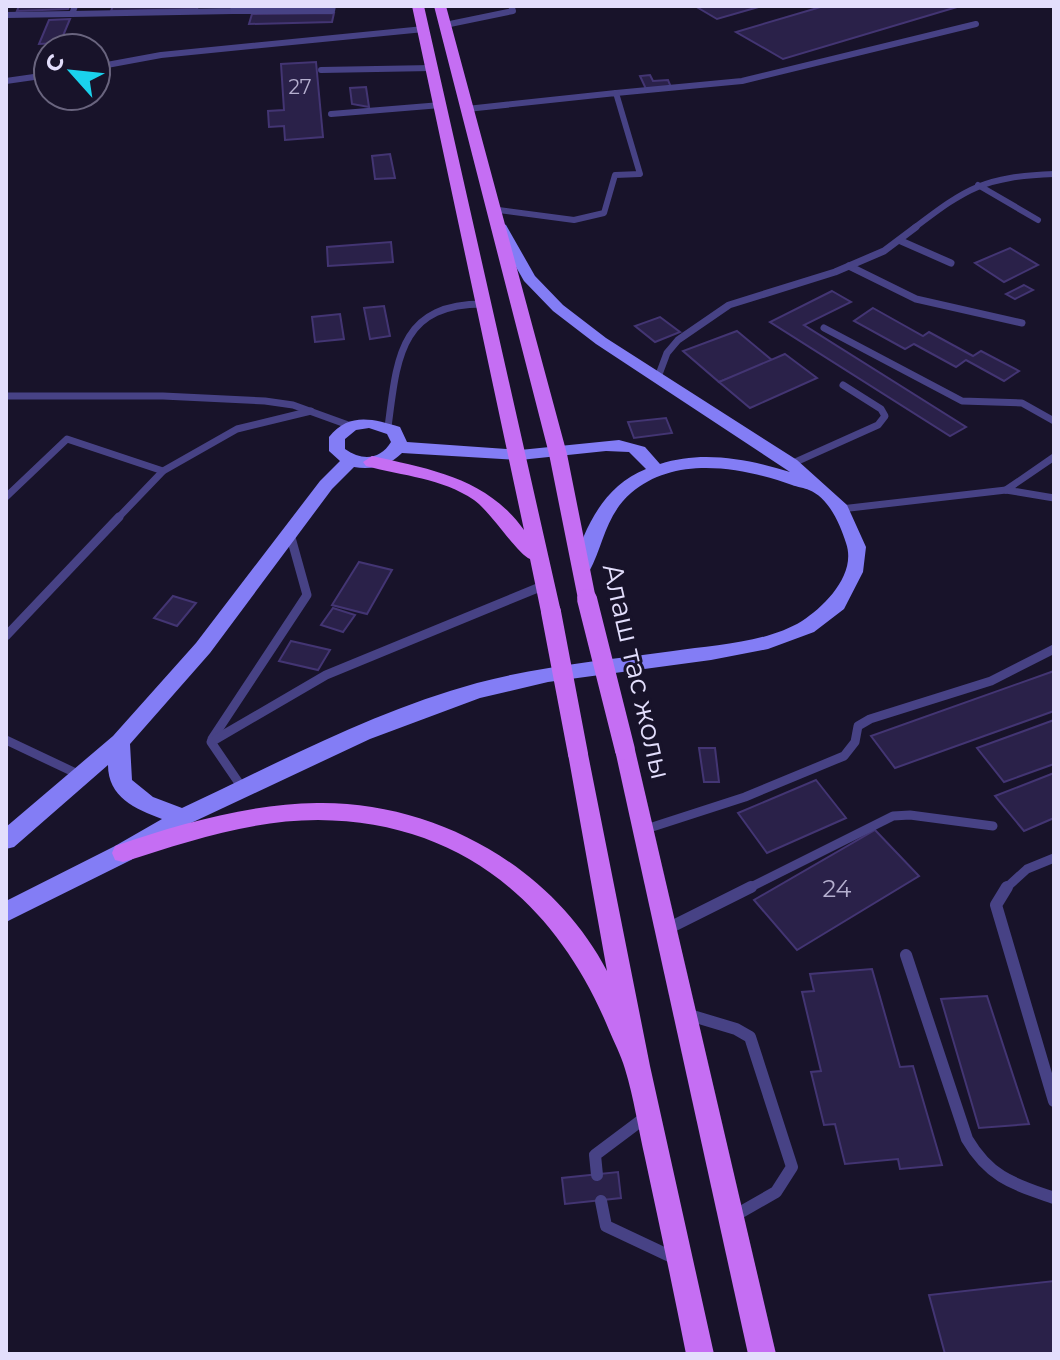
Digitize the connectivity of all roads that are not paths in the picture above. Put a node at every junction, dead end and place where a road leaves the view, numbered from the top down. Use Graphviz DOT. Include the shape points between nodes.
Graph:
graph roads {
  1 [pos="75,6"];
  2 [pos="333,6"];
  3 [pos="418,6"];
  4 [pos="440,6"];
  5 [pos="512,8"];
  6 [pos="234,9"];
  7 [pos="304,9"];
  8 [pos="72,14"];
  9 [pos="6,15"];
  10 [pos="976,24"];
  11 [pos="445,25"];
  12 [pos="424,29"];
  13 [pos="112,64"];
  14 [pos="432,68"];
  15 [pos="321,70"];
  16 [pos="32,77"];
  17 [pos="6,81"];
  18 [pos="616,93"];
  19 [pos="441,105"];
  20 [pos="467,109"];
  21 [pos="331,114"];
  22 [pos="1054,174"];
  23 [pos="978,185"];
  24 [pos="492,212"];
  25 [pos="1038,220"];
  26 [pos="901,241"];
  27 [pos="951,263"];
  28 [pos="849,266"];
  29 [pos="483,304"];
  30 [pos="1022,323"];
  31 [pos="824,328"];
  32 [pos="658,377"];
  33 [pos="843,385"];
  34 [pos="6,396"];
  35 [pos="311,411"];
  36 [pos="1054,421"];
  37 [pos="351,426"];
  38 [pos="388,427"];
  39 [pos="397,447"];
  40 [pos="558,454"];
  41 [pos="516,455"];
  42 [pos="1054,457"];
  43 [pos="350,461"];
  44 [pos="372,462"];
  45 [pos="791,464"];
  46 [pos="163,471"];
  47 [pos="656,472"];
  48 [pos="816,489"];
  49 [pos="1006,490"];
  50 [pos="6,497"];
  51 [pos="1054,498"];
  52 [pos="841,509"];
  53 [pos="290,534"];
  54 [pos="582,567"];
  55 [pos="543,576"];
  56 [pos="6,636"];
  57 [pos="1054,649"];
  58 [pos="6,740"];
  59 [pos="120,742"];
  60 [pos="211,742"];
  61 [pos="82,776"];
  62 [pos="243,789"];
  63 [pos="183,817"];
  64 [pos="993,826"];
  65 [pos="643,830"];
  66 [pos="6,840"];
  67 [pos="123,853"];
  68 [pos="1054,858"];
  69 [pos="6,912"];
  70 [pos="665,930"];
  71 [pos="906,955"];
  72 [pos="685,1013"];
  73 [pos="637,1066"];
  74 [pos="1054,1101"];
  75 [pos="649,1113"];
  76 [pos="597,1175"];
  77 [pos="1054,1198"];
  78 [pos="601,1201"];
  79 [pos="731,1217"];
  80 [pos="682,1262"];
  81 [pos="700,1354"];
  82 [pos="762,1354"];
  1 -- 8 [label="lane"];
  2 -- 7 [label="lane" via="332,11"];
  3 -- 12 [label="main road"];
  4 -- 11 [label="main road, Алаш тас жолы"];
  5 -- 11 [label="lane"];
  6 -- 7 [label="lane"];
  6 -- 8 [label="lane"];
  8 -- 9 [label="lane"];
  10 -- 18 [label="lane" via="742,81"];
  11 -- 20 [label="main road, Алаш тас жолы"];
  12 -- 13 [label="lane"];
  12 -- 14 [label="main road"];
  14 -- 15 [label="lane" via="396,71 363,65"];
  14 -- 19 [label="main road"];
  16 -- 17 [label="lane"];
  18 -- 20 [label="lane"];
  18 -- 24 [label="lane" via="640,174 615,175 604,213 574,220"];
  19 -- 21 [label="lane"];
  19 -- 29 [label="main road"];
  20 -- 24 [label="main road, Алаш тас жолы"];
  22 -- 23 [label="lane" via="1006,176"];
  23 -- 25 [label="lane"];
  23 -- 26 [label="lane" via="949,201"];
  24 -- 32 [label="main road" via="529,278 558,308"];
  24 -- 40 [label="main road, Алаш тас жолы"];
  26 -- 27 [label="lane"];
  26 -- 28 [label="lane"];
  28 -- 30 [label="lane" via="916,299"];
  28 -- 32 [label="lane" via="729,305 678,340"];
  29 -- 38 [label="lane" via="449,306 414,326 401,347"];
  29 -- 41 [label="main road"];
  31 -- 36 [label="lane" via="962,401 1022,403"];
  32 -- 45 [label="main road"];
  33 -- 45 [label="lane" via="885,416 878,425"];
  34 -- 35 [label="lane" via="251,400"];
  35 -- 37 [label="lane"];
  35 -- 46 [label="lane" via="237,429"];
  37 -- 38 [label="main road"];
  37 -- 43 [label="main road" via="335,444"];
  38 -- 39 [label="main road" via="398,436"];
  39 -- 41 [label="main road"];
  39 -- 44 [label="main road"];
  40 -- 41 [label="main road"];
  40 -- 47 [label="main road" via="630,447"];
  40 -- 54 [label="main road, Алаш тас жолы"];
  41 -- 55 [label="main road"];
  42 -- 49 [label="lane"];
  43 -- 44 [label="main road"];
  43 -- 53 [label="main road"];
  44 -- 55 [label="main road" via="448,478 483,496 511,522"];
  45 -- 48 [label="main road"];
  46 -- 50 [label="lane" via="67,439"];
  46 -- 56 [label="lane"];
  47 -- 48 [label="main road" via="694,461 727,461 770,470"];
  47 -- 54 [label="main road" via="630,486 607,508"];
  48 -- 52 [label="main road"];
  49 -- 51 [label="lane"];
  49 -- 52 [label="lane"];
  52 -- 62 [label="main road" via="857,547 854,572 837,604 807,627 768,642 477,691 363,733"];
  53 -- 59 [label="main road" via="203,648"];
  53 -- 60 [label="lane" via="307,595"];
  54 -- 65 [label="main road, Алаш тас жолы, bridge"];
  55 -- 60 [label="lane" via="326,675"];
  55 -- 73 [label="main road, bridge"];
  57 -- 65 [label="lane" via="974,687 872,717 858,726 855,742 844,756 745,797"];
  58 -- 61 [label="lane"];
  59 -- 61 [label="main road"];
  59 -- 63 [label="main road" via="119,775 126,790"];
  60 -- 62 [label="lane"];
  61 -- 66 [label="main road"];
  62 -- 63 [label="main road"];
  63 -- 67 [label="main road"];
  64 -- 70 [label="lane" via="893,816"];
  65 -- 70 [label="main road, Алаш тас жолы"];
  67 -- 69 [label="main road"];
  67 -- 73 [label="main road" via="272,814 375,816 435,830 487,855 541,897 587,957"];
  68 -- 74 [label="lane" via="1030,865 1004,887 996,905"];
  70 -- 72 [label="main road, Алаш тас жолы"];
  71 -- 77 [label="lane" via="979,1162 998,1177"];
  72 -- 79 [label="main road, Алаш тас жолы"];
  72 -- 79 [label="lane" via="750,1037 792,1167 785,1185 771,1199"];
  73 -- 75 [label="main road"];
  75 -- 76 [label="lane" via="595,1155"];
  75 -- 80 [label="main road"];
  78 -- 80 [label="lane" via="606,1226"];
  79 -- 82 [label="main road, Алаш тас жолы"];
  80 -- 81 [label="main road"];
}
